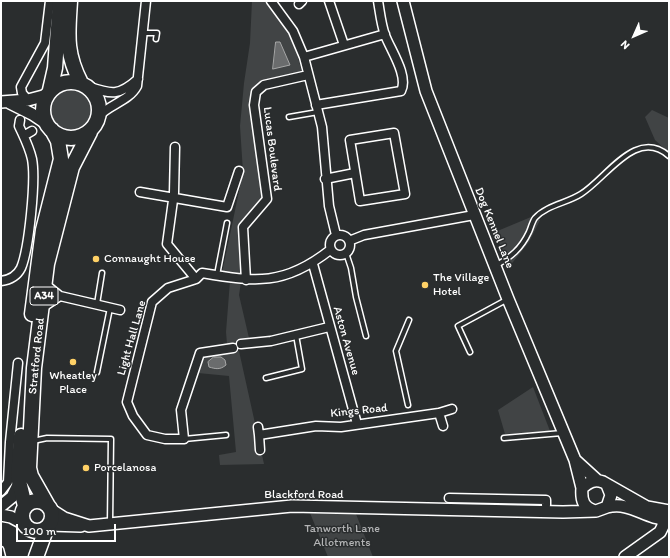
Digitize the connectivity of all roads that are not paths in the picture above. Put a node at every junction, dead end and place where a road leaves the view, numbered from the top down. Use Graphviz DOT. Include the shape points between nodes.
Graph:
graph roads {
  1 [pos="50,1"];
  2 [pos="60,1"];
  3 [pos="70,1"];
  4 [pos="146,1"];
  5 [pos="271,1"];
  6 [pos="329,1"];
  7 [pos="378,1"];
  8 [pos="403,1"];
  9 [pos="142,33"];
  10 [pos="385,34"];
  11 [pos="156,39"];
  12 [pos="344,45"];
  13 [pos="304,57"];
  14 [pos="308,74"];
  15 [pos="138,79"];
  16 [pos="84,84"];
  17 [pos="48,92"];
  18 [pos="28,100"];
  19 [pos="5,103"];
  20 [pos="317,108"];
  21 [pos="98,116"];
  22 [pos="289,117"];
  23 [pos="20,120"];
  24 [pos="49,127"];
  25 [pos="90,132"];
  26 [pos="175,147"];
  27 [pos="669,156"];
  28 [pos="239,171"];
  29 [pos="355,173"];
  30 [pos="325,179"];
  31 [pos="140,192"];
  32 [pos="174,198"];
  33 [pos="474,215"];
  34 [pos="227,223"];
  35 [pos="28,230"];
  36 [pos="43,230"];
  37 [pos="336,235"];
  38 [pos="349,241"];
  39 [pos="330,250"];
  40 [pos="346,253"];
  41 [pos="313,264"];
  42 [pos="495,266"];
  43 [pos="102,273"];
  44 [pos="217,276"];
  45 [pos="196,279"];
  46 [pos="246,280"];
  47 [pos="1,281"];
  48 [pos="45,284"];
  49 [pos="60,296"];
  50 [pos="508,299"];
  51 [pos="97,304"];
  52 [pos="42,308"];
  53 [pos="110,308"];
  54 [pos="120,310"];
  55 [pos="409,320"];
  56 [pos="329,327"];
  57 [pos="296,335"];
  58 [pos="366,336"];
  59 [pos="241,344"];
  60 [pos="233,348"];
  61 [pos="470,352"];
  62 [pos="18,363"];
  63 [pos="97,372"];
  64 [pos="266,378"];
  65 [pos="408,405"];
  66 [pos="452,410"];
  67 [pos="439,413"];
  68 [pos="357,424"];
  69 [pos="443,426"];
  70 [pos="565,433"];
  71 [pos="226,435"];
  72 [pos="184,438"];
  73 [pos="504,438"];
  74 [pos="30,441"];
  75 [pos="260,450"];
  76 [pos="575,460"];
  77 [pos="19,483"];
  78 [pos="602,483"];
  79 [pos="1,491"];
  80 [pos="582,494"];
  81 [pos="546,505"];
  82 [pos="25,506"];
  83 [pos="607,506"];
  84 [pos="1,507"];
  85 [pos="49,507"];
  86 [pos="457,510"];
  87 [pos="596,511"];
  88 [pos="563,512"];
  89 [pos="1,515"];
  90 [pos="663,515"];
  91 [pos="110,524"];
  92 [pos="25,525"];
  93 [pos="48,526"];
  94 [pos="89,526"];
  95 [pos="1,549"];
  96 [pos="3,557"];
  97 [pos="27,557"];
  98 [pos="36,557"];
  99 [pos="625,557"];
  1 -- 18 [label="street" via="45,43 21,87"];
  2 -- 17 [label="highway, A34" via="55,68"];
  3 -- 16 [label="highway" via="69,50 72,66"];
  4 -- 9 [label="street"];
  5 -- 13 [label="street" via="293,31"];
  6 -- 12 [label="street"];
  7 -- 10 [label="street"];
  8 -- 33 [label="main road, Dog Kennel Lane" via="426,91"];
  9 -- 11 [label="lane" via="156,33"];
  9 -- 15 [label="street"];
  10 -- 12 [label="street"];
  10 -- 20 [label="street" via="400,68 403,87 401,91"];
  12 -- 13 [label="street"];
  13 -- 14 [label="street"];
  14 -- 20 [label="street"];
  14 -- 46 [label="street, Lucas Boulevard" via="264,85 256,92 254,105 267,199 243,227"];
  15 -- 16 [label="street" via="127,89 113,93"];
  15 -- 21 [label="street" via="134,93 106,108"];
  16 -- 17 [label="highway" via="66,81 57,84"];
  16 -- 21 [label="highway" via="97,99"];
  17 -- 18 [label="main road"];
  17 -- 24 [label="highway, A34" via="43,109"];
  18 -- 19 [label="main road"];
  19 -- 24 [label="main road" via="32,114"];
  20 -- 22 [label="lane"];
  20 -- 30 [label="street" via="322,127"];
  21 -- 25 [label="highway, A34" via="95,127"];
  23 -- 35 [label="street" via="19,126 29,133 32,160 33,184"];
  24 -- 25 [label="highway" via="67,138"];
  24 -- 36 [label="highway, Stratford Road / A34" via="61,159"];
  25 -- 48 [label="highway, Stratford Road / A34" via="72,167 54,229"];
  26 -- 32 [label="street"];
  27 -- 42 [label="lane" via="662,150 645,146 623,157 581,194 548,209 535,219 521,247"];
  28 -- 32 [label="street" via="227,206"];
  29 -- 29 [label="street" via="350,140 394,133 405,194 360,201"];
  29 -- 30 [label="street"];
  30 -- 37 [label="street"];
  31 -- 32 [label="street"];
  32 -- 45 [label="street" via="167,244"];
  33 -- 38 [label="street" via="364,235"];
  33 -- 42 [label="main road, Dog Kennel Lane"];
  34 -- 44 [label="lane"];
  35 -- 36 [label="street"];
  35 -- 47 [label="street" via="20,269 10,279"];
  36 -- 77 [label="highway, Stratford Road / A34" via="34,293 18,468"];
  37 -- 38 [label="street" via="342,235"];
  37 -- 39 [label="street" via="330,242"];
  38 -- 40 [label="street" via="350,248"];
  39 -- 40 [label="street" via="337,255"];
  39 -- 41 [label="street, Light Hall Lane"];
  40 -- 58 [label="lane"];
  41 -- 46 [label="street, Light Hall Lane" via="282,276"];
  41 -- 56 [label="street, Aston Avenue"];
  42 -- 50 [label="main road, Dog Kennel Lane"];
  43 -- 51 [label="lane"];
  44 -- 45 [label="street, Light Hall Lane" via="202,273"];
  44 -- 46 [label="street, Light Hall Lane"];
  45 -- 72 [label="street, Light Hall Lane" via="168,288 152,302 127,402 133,416 147,435 165,439"];
  48 -- 49 [label="street"];
  48 -- 52 [label="highway, Stratford Road / A34"];
  49 -- 51 [label="street"];
  49 -- 52 [label="street"];
  50 -- 61 [label="lane" via="458,326"];
  50 -- 70 [label="main road, Dog Kennel Lane"];
  51 -- 53 [label="street"];
  52 -- 74 [label="highway, Stratford Road / A34" via="34,368"];
  53 -- 54 [label="street"];
  53 -- 63 [label="lane"];
  55 -- 65 [label="lane" via="396,351"];
  56 -- 57 [label="street"];
  56 -- 68 [label="street, Aston Avenue"];
  57 -- 59 [label="street"];
  57 -- 64 [label="lane" via="302,369"];
  60 -- 72 [label="street" via="200,353 181,410"];
  62 -- 79 [label="street" via="8,482"];
  66 -- 67 [label="street, Kings Road"];
  67 -- 68 [label="street, Kings Road"];
  67 -- 69 [label="street"];
  68 -- 75 [label="street, Kings Road" via="341,428 316,426 258,431"];
  70 -- 73 [label="lane"];
  70 -- 76 [label="main road, Dog Kennel Lane"];
  71 -- 72 [label="lane"];
  74 -- 85 [label="highway, Stratford Road / A34" via="31,476"];
  74 -- 91 [label="lane" via="47,438 111,439"];
  76 -- 78 [label="main road, Dog Kennel Lane"];
  76 -- 80 [label="main road, Dog Kennel Lane"];
  77 -- 82 [label="highway, Stratford Road / A34"];
  77 -- 84 [label="main road" via="12,497"];
  78 -- 80 [label="main road" via="589,482"];
  78 -- 83 [label="main road" via="611,495"];
  78 -- 90 [label="main road, Dog Kennel Lane"];
  80 -- 87 [label="main road" via="586,506"];
  80 -- 88 [label="main road" via="571,508"];
  81 -- 86 [label="street" via="546,500 453,498"];
  82 -- 84 [label="main road"];
  82 -- 85 [label="highway" via="34,501 44,502"];
  82 -- 92 [label="highway, Stratford Road / A34" via="22,515"];
  83 -- 87 [label="main road"];
  83 -- 90 [label="main road" via="624,505"];
  85 -- 93 [label="highway" via="52,517"];
  85 -- 94 [label="main road, Blackford Road" via="64,518"];
  86 -- 88 [label="main road, Blackford Road"];
  86 -- 91 [label="main road, Blackford Road" via="292,506"];
  87 -- 88 [label="main road, Blackford Road"];
  89 -- 92 [label="main road"];
  90 -- 99 [label="main road" via="649,541"];
  91 -- 94 [label="main road, Blackford Road"];
  92 -- 93 [label="highway" via="38,531"];
  92 -- 97 [label="highway, Stratford Road / A34" via="29,547"];
  93 -- 94 [label="main road"];
  93 -- 98 [label="highway"];
  95 -- 96 [label="lane"];
}
